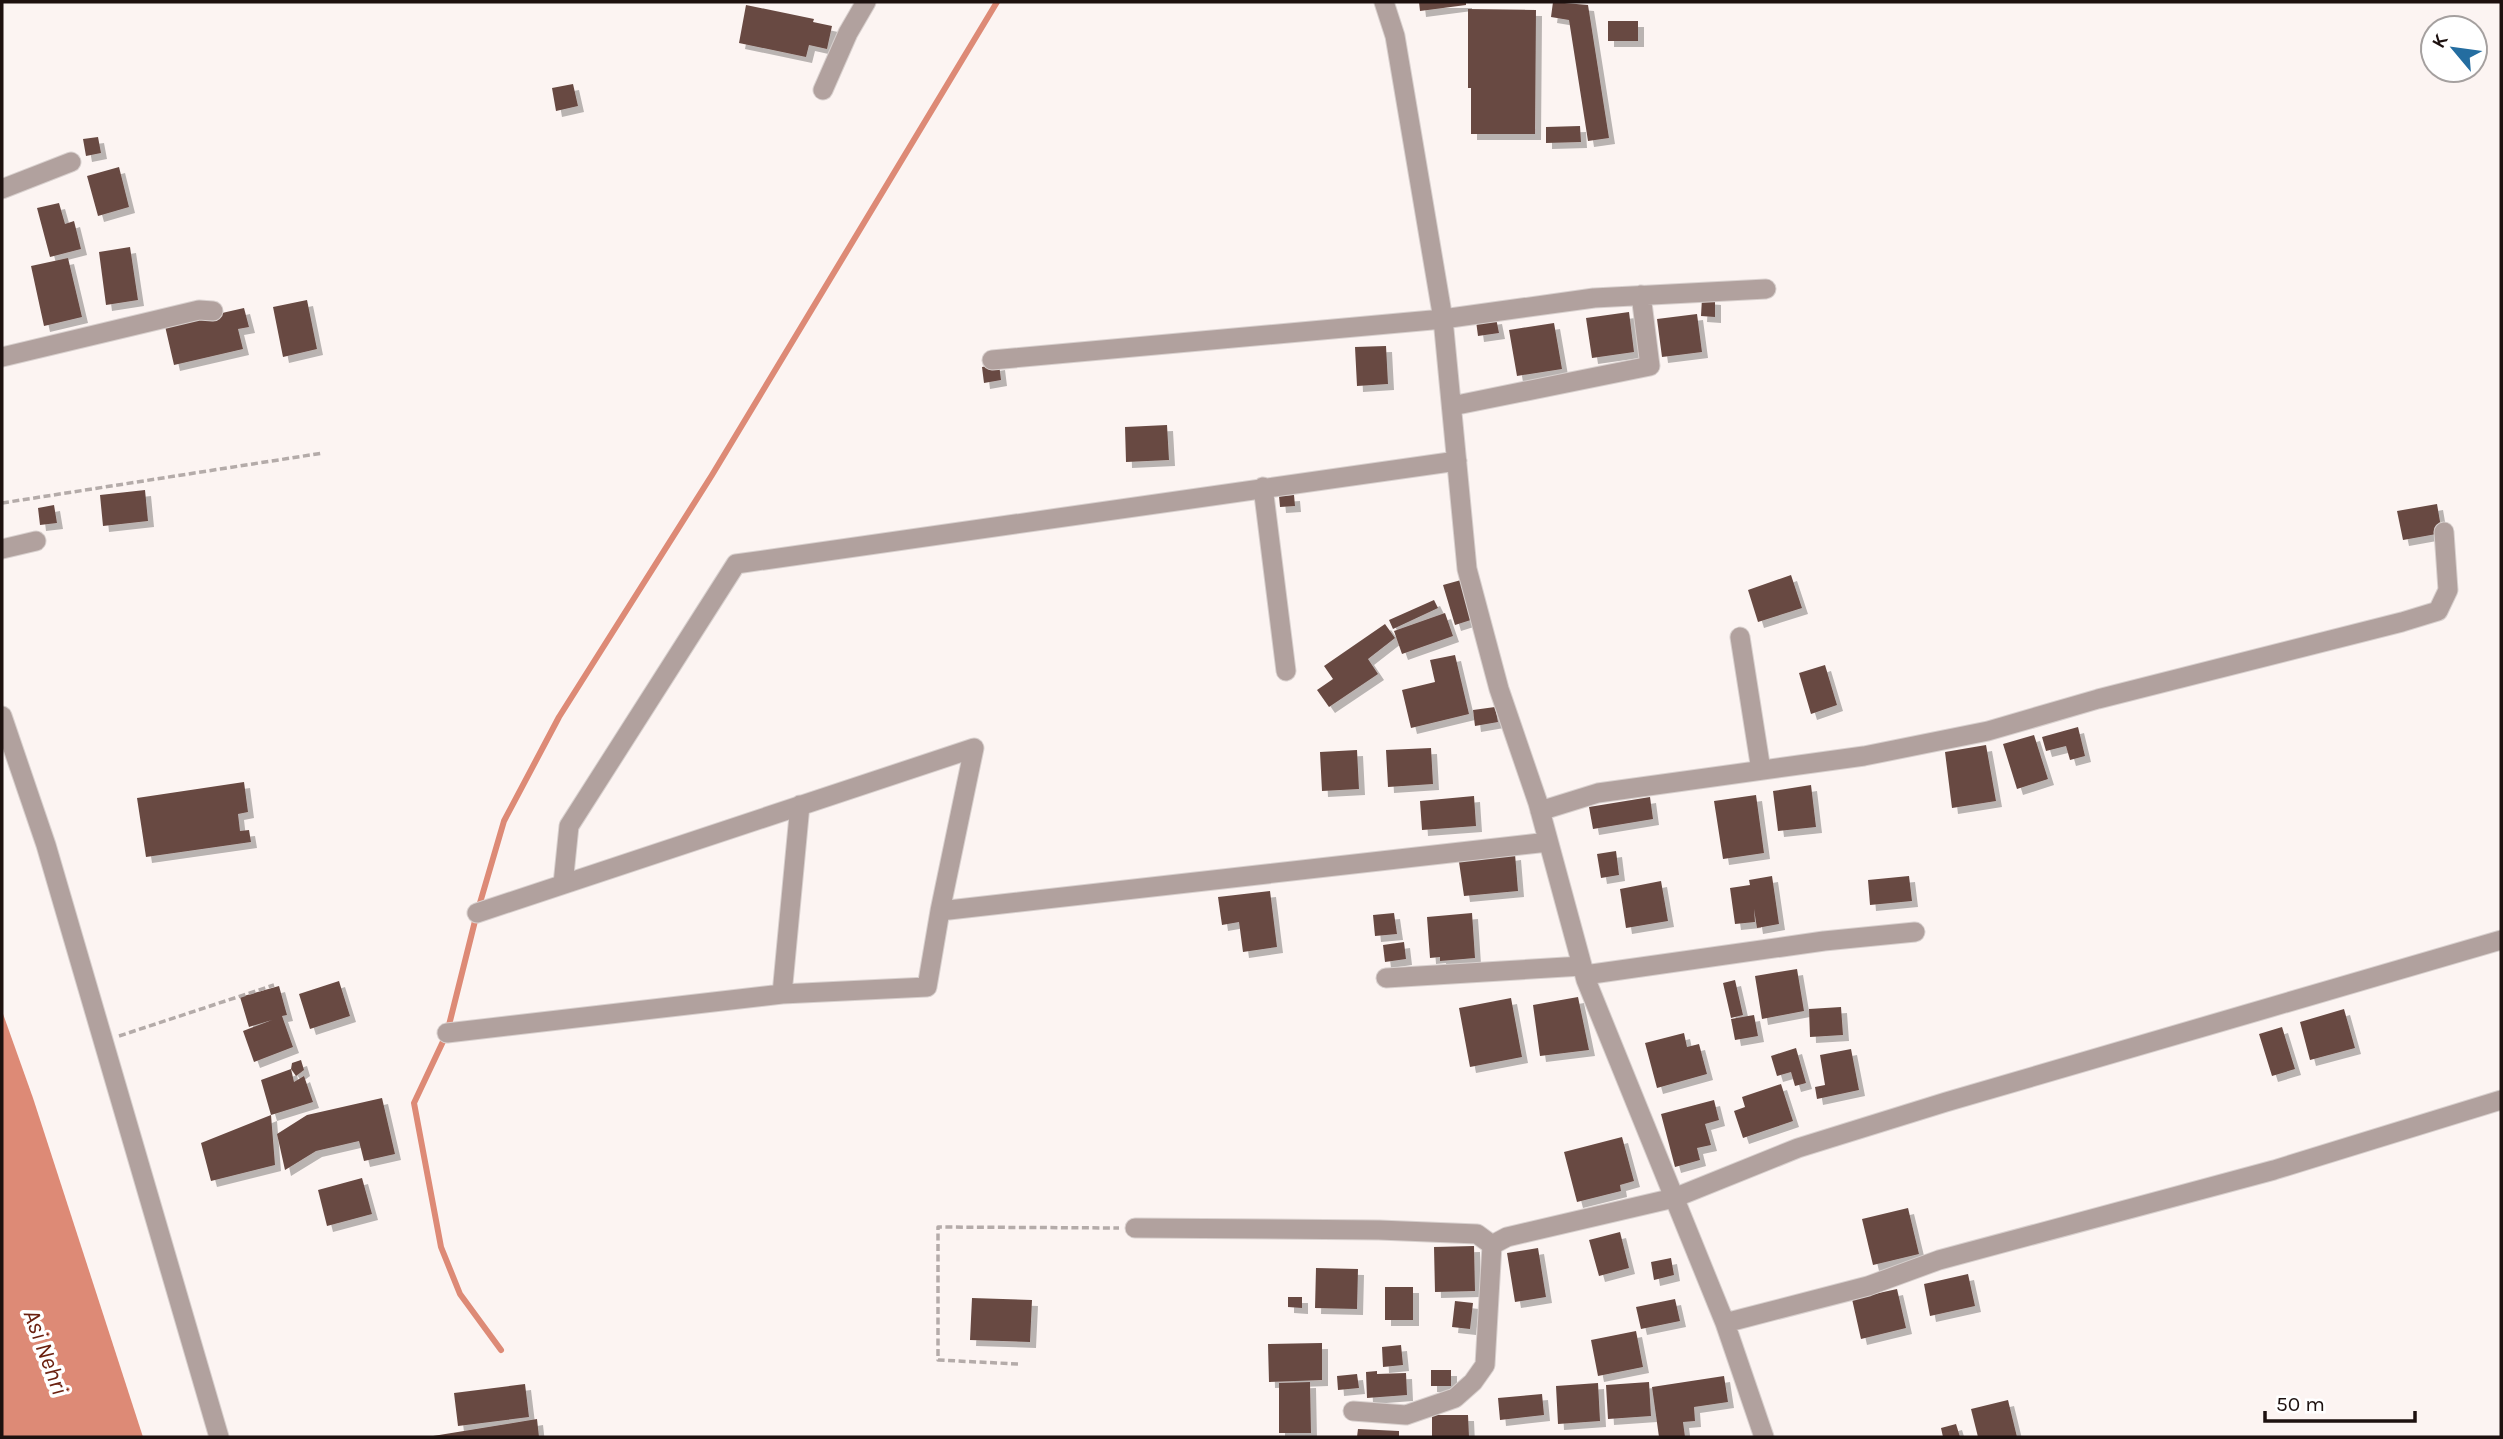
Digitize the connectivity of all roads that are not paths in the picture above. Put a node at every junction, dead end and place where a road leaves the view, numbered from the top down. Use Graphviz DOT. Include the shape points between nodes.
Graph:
graph roads {
  1 [pos="866,2"];
  2 [pos="1384,2"];
  3 [pos="823,90"];
  4 [pos="71,162"];
  5 [pos="2,190"];
  6 [pos="1766,289"];
  7 [pos="1641,295"];
  8 [pos="213,311"];
  9 [pos="1443,318"];
  10 [pos="2,357"];
  11 [pos="992,360"];
  12 [pos="1452,406"];
  13 [pos="1457,461"];
  14 [pos="1263,487"];
  15 [pos="2444,532"];
  16 [pos="36,541"];
  17 [pos="2,549"];
  18 [pos="1740,637"];
  19 [pos="1286,671"];
  20 [pos="2,716"];
  21 [pos="1761,770"];
  22 [pos="800,805"];
  23 [pos="1540,811"];
  24 [pos="1548,842"];
  25 [pos="563,884"];
  26 [pos="940,911"];
  27 [pos="477,913"];
  28 [pos="1915,932"];
  29 [pos="2501,940"];
  30 [pos="1584,971"];
  31 [pos="1385,978"];
  32 [pos="782,994"];
  33 [pos="447,1033"];
  34 [pos="2501,1100"];
  35 [pos="1674,1198"];
  36 [pos="1135,1228"];
  37 [pos="1492,1245"];
  38 [pos="1725,1324"];
  39 [pos="1353,1411"];
  40 [pos="219,1437"];
  41 [pos="1764,1437"];
  1 -- 3 [label="street"];
  2 -- 9 [label="street" via="1395,36"];
  4 -- 5 [label="street"];
  6 -- 7 [label="street"];
  7 -- 9 [label="street"];
  7 -- 12 [label="street" via="1650,366"];
  8 -- 10 [label="street" via="199,310"];
  9 -- 11 [label="street"];
  9 -- 12 [label="street"];
  12 -- 13 [label="street"];
  13 -- 14 [label="street"];
  13 -- 23 [label="street" via="1467,569 1499,689"];
  14 -- 19 [label="street"];
  14 -- 25 [label="street" via="736,565 569,825"];
  15 -- 21 [label="street" via="2448,590 2438,611 1988,731 1864,756"];
  16 -- 17 [label="street"];
  18 -- 21 [label="street"];
  20 -- 40 [label="street" via="46,845"];
  21 -- 23 [label="street" via="1598,793"];
  22 -- 25 [label="street"];
  22 -- 26 [label="street" via="974,748"];
  22 -- 32 [label="street"];
  23 -- 24 [label="street"];
  24 -- 26 [label="street"];
  24 -- 30 [label="street"];
  25 -- 27 [label="street"];
  26 -- 32 [label="street" via="928,987"];
  28 -- 30 [label="street"];
  29 -- 35 [label="street" via="1823,1140"];
  30 -- 31 [label="street"];
  30 -- 35 [label="street"];
  32 -- 33 [label="street"];
  34 -- 38 [label="street" via="2274,1170 1939,1260 1868,1286"];
  35 -- 37 [label="street" via="1507,1237"];
  35 -- 38 [label="street"];
  36 -- 37 [label="street" via="1477,1234"];
  37 -- 39 [label="street" via="1485,1365 1473,1382 1455,1398 1406,1415"];
  38 -- 41 [label="street"];
}
